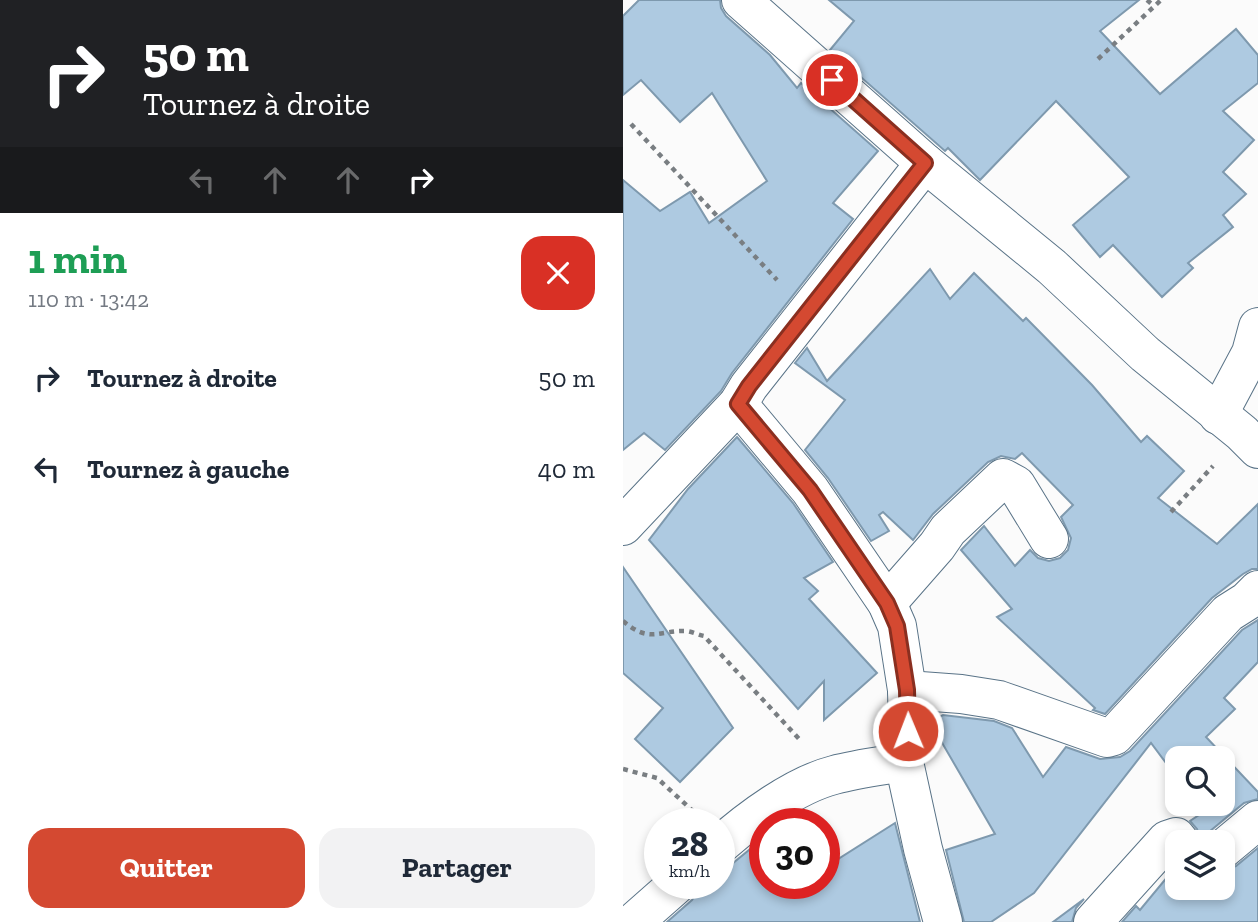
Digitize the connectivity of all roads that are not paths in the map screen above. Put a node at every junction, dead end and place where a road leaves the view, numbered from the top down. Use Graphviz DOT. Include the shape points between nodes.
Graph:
graph roads {
  1 [pos="741,0"];
  2 [pos="925,163"];
  3 [pos="1258,327"];
  4 [pos="738,404"];
  5 [pos="1240,432"];
  6 [pos="623,526"];
  7 [pos="1049,539"];
  8 [pos="1258,590"];
  9 [pos="887,603"];
  10 [pos="907,690"];
  11 [pos="904,762"];
  12 [pos="1258,820"];
  13 [pos="735,833"];
  14 [pos="1235,839"];
  15 [pos="1165,842"];
  16 [pos="660,899"];
  17 [pos="634,922"];
  18 [pos="943,922"];
  19 [pos="1093,922"];
  1 -- 2 [label="street"];
  2 -- 4 [label="street"];
  2 -- 5 [label="street"];
  3 -- 5 [label="street"];
  4 -- 6 [label="street"];
  4 -- 9 [label="street" via="810,490"];
  7 -- 9 [label="street" via="1016,485 1003,478 948,530"];
  8 -- 10 [label="street" via="1228,613 1114,736 1107,738 999,700"];
  9 -- 10 [label="street" via="897,626"];
  10 -- 11 [label="street"];
  11 -- 13 [label="street" via="832,775 798,789"];
  11 -- 18 [label="street"];
  12 -- 14 [label="street"];
  15 -- 19 [label="street"];
  16 -- 17 [label="street"];
}
